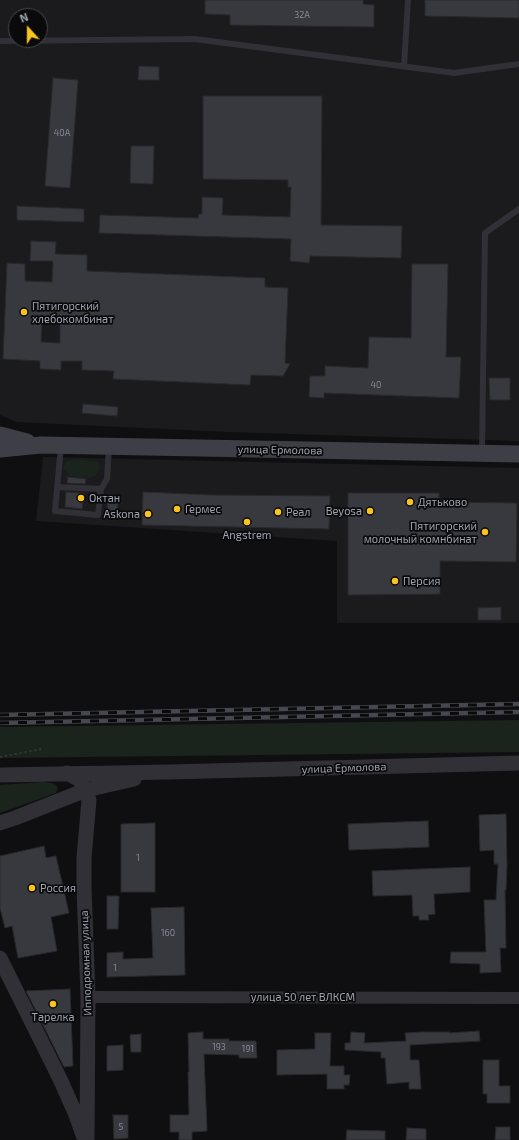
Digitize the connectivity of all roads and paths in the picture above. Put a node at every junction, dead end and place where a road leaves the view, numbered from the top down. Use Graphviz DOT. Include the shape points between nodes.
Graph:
graph roads {
  1 [pos="408,0"];
  2 [pos="0,41"];
  3 [pos="519,64"];
  4 [pos="404,66"];
  5 [pos="519,209"];
  6 [pos="0,435"];
  7 [pos="40,445"];
  8 [pos="61,446"];
  9 [pos="109,447"];
  10 [pos="0,449"];
  11 [pos="482,453"];
  12 [pos="519,454"];
  13 [pos="57,487"];
  14 [pos="101,489"];
  15 [pos="42,749"];
  16 [pos="0,757"];
  17 [pos="519,763"];
  18 [pos="169,772"];
  19 [pos="66,773"];
  20 [pos="0,774"];
  21 [pos="86,790"];
  22 [pos="0,823"];
  23 [pos="0,958"];
  24 [pos="88,997"];
  25 [pos="519,998"];
  26 [pos="85,1140"];
  1 -- 4 [label="lane"];
  2 -- 4 [label="lane" via="195,39"];
  3 -- 4 [label="lane" via="454,72"];
  5 -- 11 [label="lane" via="485,233"];
  6 -- 7 [label="main road, улица Ермолова"];
  7 -- 8 [label="main road, улица Ермолова"];
  7 -- 10 [label="main road, улица Ермолова"];
  8 -- 9 [label="main road, улица Ермолова"];
  8 -- 13 [label="lane"];
  9 -- 11 [label="main road, улица Ермолова"];
  9 -- 14 [label="lane" via="107,479"];
  11 -- 12 [label="main road, улица Ермолова"];
  13 -- 14 [label="lane"];
  13 -- 14 [label="lane" via="55,511 98,515"];
  15 -- 16 [label="path"];
  17 -- 18 [label="street, улица Ермолова"];
  18 -- 19 [label="street, улица Ермолова"];
  18 -- 21 [label="street, улица Ермолова"];
  19 -- 20 [label="street, улица Ермолова"];
  19 -- 21 [label="street" via="78,779"];
  21 -- 22 [label="street, улица Ермолова"];
  21 -- 24 [label="street, Ипподромная улица" via="89,800 84,858"];
  23 -- 26 [label="street, Ипподромная улица" via="61,1081"];
  24 -- 25 [label="street, улица 50 лет ВЛКСМ"];
  24 -- 26 [label="street, Ипподромная улица"];
}
